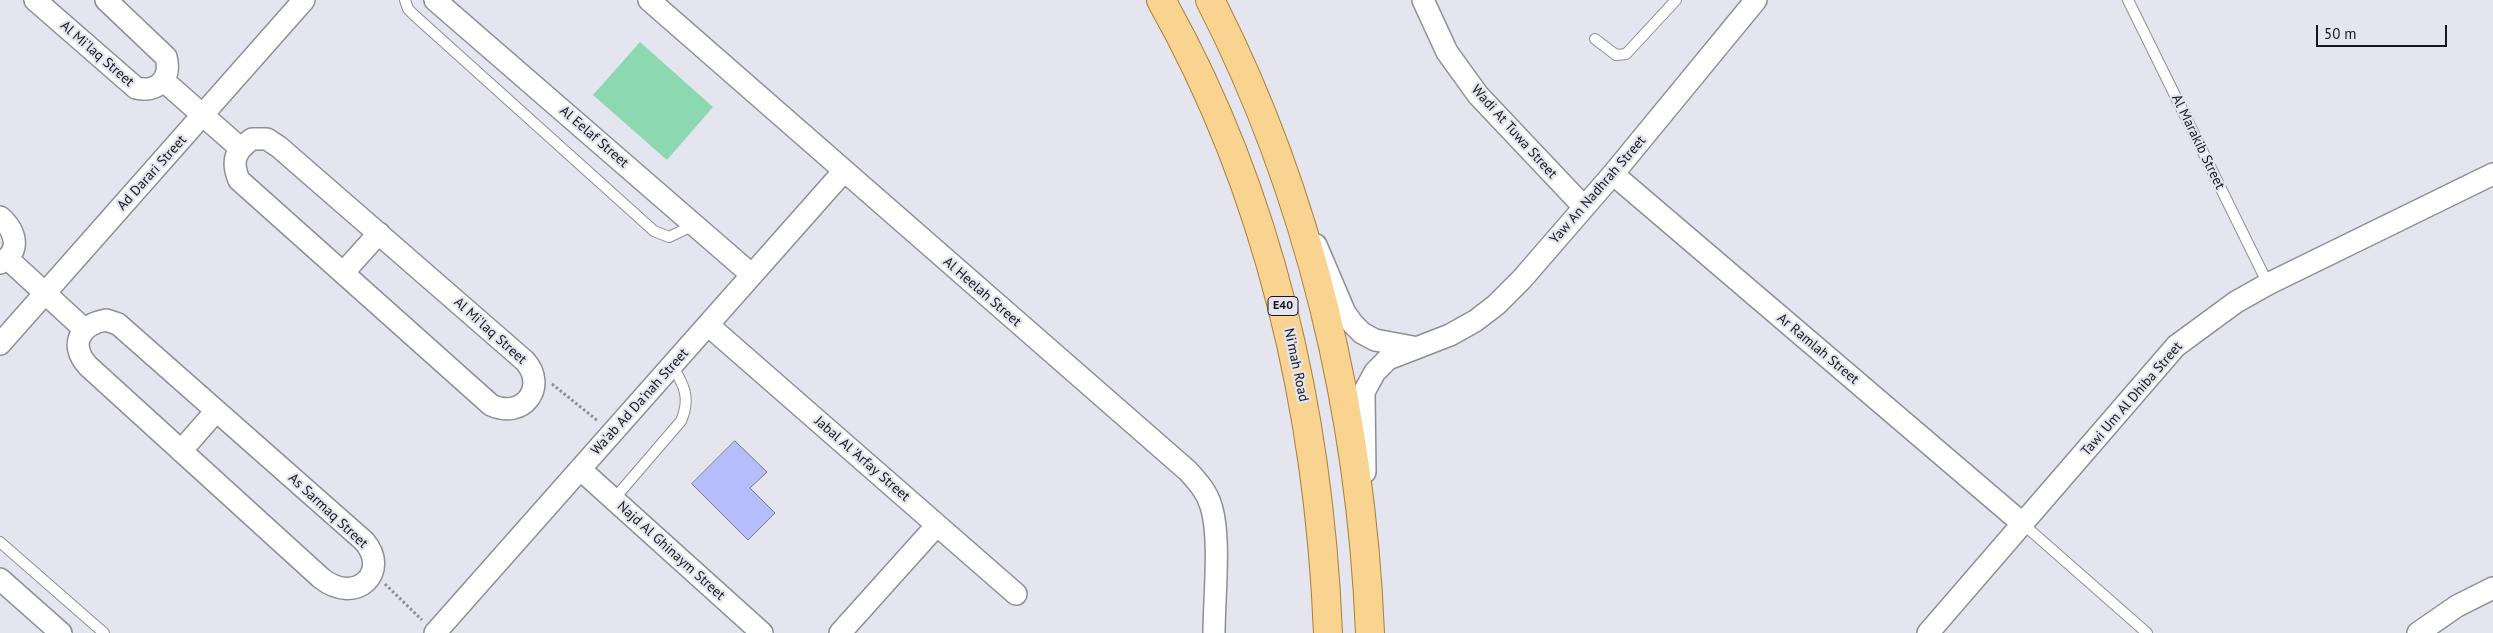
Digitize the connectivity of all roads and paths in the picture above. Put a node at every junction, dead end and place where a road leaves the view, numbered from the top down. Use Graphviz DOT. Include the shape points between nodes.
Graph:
graph roads {
  1 [pos="35,0"];
  2 [pos="106,0"];
  3 [pos="304,0"];
  4 [pos="405,0"];
  5 [pos="436,0"];
  6 [pos="649,0"];
  7 [pos="1161,0"];
  8 [pos="1210,0"];
  9 [pos="1422,0"];
  10 [pos="1676,0"];
  11 [pos="1756,0"];
  12 [pos="2128,0"];
  13 [pos="1595,39"];
  14 [pos="164,81"];
  15 [pos="203,115"];
  16 [pos="240,148"];
  17 [pos="844,171"];
  18 [pos="1613,174"];
  19 [pos="2493,174"];
  20 [pos="1284,175"];
  21 [pos="1583,206"];
  22 [pos="0,217"];
  23 [pos="694,225"];
  24 [pos="379,232"];
  25 [pos="4,261"];
  26 [pos="343,273"];
  27 [pos="752,275"];
  28 [pos="2268,284"];
  29 [pos="45,294"];
  30 [pos="708,325"];
  31 [pos="84,330"];
  32 [pos="0,344"];
  33 [pos="1414,347"];
  34 [pos="672,365"];
  35 [pos="530,367"];
  36 [pos="216,411"];
  37 [pos="613,432"];
  38 [pos="181,450"];
  39 [pos="580,469"];
  40 [pos="614,499"];
  41 [pos="2024,524"];
  42 [pos="936,525"];
  43 [pos="0,542"];
  44 [pos="1366,560"];
  45 [pos="372,572"];
  46 [pos="0,579"];
  47 [pos="2493,588"];
  48 [pos="1016,594"];
  49 [pos="61,633"];
  50 [pos="104,633"];
  51 [pos="435,633"];
  52 [pos="762,633"];
  53 [pos="840,633"];
  54 [pos="1214,633"];
  55 [pos="1328,633"];
  56 [pos="1370,633"];
  57 [pos="1928,633"];
  58 [pos="2147,633"];
  59 [pos="2418,633"];
  1 -- 14 [label="street, Al Mi'laq Street" via="136,88 156,88"];
  2 -- 14 [label="street" via="161,51 168,65"];
  3 -- 15 [label="street, Ad Darari Street"];
  4 -- 23 [label="lane" via="414,16 654,231 669,237"];
  5 -- 23 [label="street, Al Eelaf Street"];
  6 -- 17 [label="street, Al Heelah Street"];
  7 -- 55 [label="main road, Ni'mah Road / E40" via="1228,142 1282,302 1315,468 1322,524"];
  8 -- 20 [label="main road" via="1244,70"];
  9 -- 21 [label="street, Wadi At Tuwa Street" via="1447,52 1478,95"];
  10 -- 13 [label="lane" via="1626,54 1616,55"];
  11 -- 18 [label="street, Yaw An Nadhrah Street"];
  12 -- 28 [label="lane, Al Marakib Street"];
  14 -- 15 [label="street"];
  15 -- 16 [label="street"];
  15 -- 29 [label="street, Ad Darari Street"];
  16 -- 24 [label="street, Al Mi'laq Street" via="252,139 267,139"];
  16 -- 26 [label="street, Al Mi'laq Street" via="234,158 234,170 239,180"];
  17 -- 27 [label="street, Wa'ab Ad Da'nah Street"];
  17 -- 54 [label="street, Al Heelah Street" via="1199,483 1212,507 1215,528"];
  18 -- 21 [label="street, Yaw An Nadhrah Street"];
  18 -- 41 [label="street, Ar Ramlah Street"];
  19 -- 28 [label="street, Tawi Um Al Dhiba Street"];
  20 -- 33 [label="street, Yaw An Nadhrah Street" via="1345,313 1353,324 1375,340"];
  20 -- 44 [label="main road" via="1318,283 1333,346 1353,448"];
  21 -- 33 [label="street, Yaw An Nadhrah Street" via="1496,306 1450,335"];
  22 -- 25 [label="street" via="13,230 15,240 14,251"];
  23 -- 27 [label="street, Al Eelaf Street"];
  24 -- 26 [label="street"];
  24 -- 35 [label="street, Al Mi'laq Street"];
  25 -- 29 [label="street"];
  26 -- 35 [label="street, Al Mi'laq Street" via="491,405 513,409 526,402 534,389"];
  27 -- 30 [label="street, Wa'ab Ad Da'nah Street"];
  28 -- 41 [label="street, Tawi Um Al Dhiba Street" via="2176,346"];
  29 -- 31 [label="street"];
  29 -- 32 [label="street, Ad Darari Street"];
  30 -- 34 [label="street, Wa'ab Ad Da'nah Street"];
  30 -- 42 [label="street, Jabal Al 'Arfay Street"];
  31 -- 36 [label="street, As Sarmaq Street" via="94,322 106,320 118,324"];
  31 -- 38 [label="street" via="78,349 82,358"];
  33 -- 44 [label="street, Yaw An Nadhrah Street" via="1388,359 1375,372 1364,392"];
  34 -- 37 [label="street, Wa'ab Ad Da'nah Street"];
  34 -- 40 [label="lane" via="684,386 687,408 681,421"];
  35 -- 37 [label="path"];
  36 -- 38 [label="street"];
  36 -- 45 [label="street, As Sarmaq Street" via="364,541 373,555"];
  37 -- 39 [label="street, Wa'ab Ad Da'nah Street"];
  38 -- 45 [label="street" via="329,584 345,590 354,589 362,585"];
  39 -- 40 [label="street, Najd Al Ghinaym Street"];
  39 -- 51 [label="street, Wa'ab Ad Da'nah Street"];
  40 -- 52 [label="street, Najd Al Ghinaym Street"];
  41 -- 57 [label="street, Tawi Um Al Dhiba Street"];
  41 -- 58 [label="lane"];
  42 -- 48 [label="street, Jabal Al 'Arfay Street"];
  42 -- 53 [label="street"];
  43 -- 50 [label="lane"];
  44 -- 56 [label="main road"];
  45 -- 51 [label="path"];
  46 -- 49 [label="street"];
  47 -- 59 [label="street" via="2457,606"];
}
